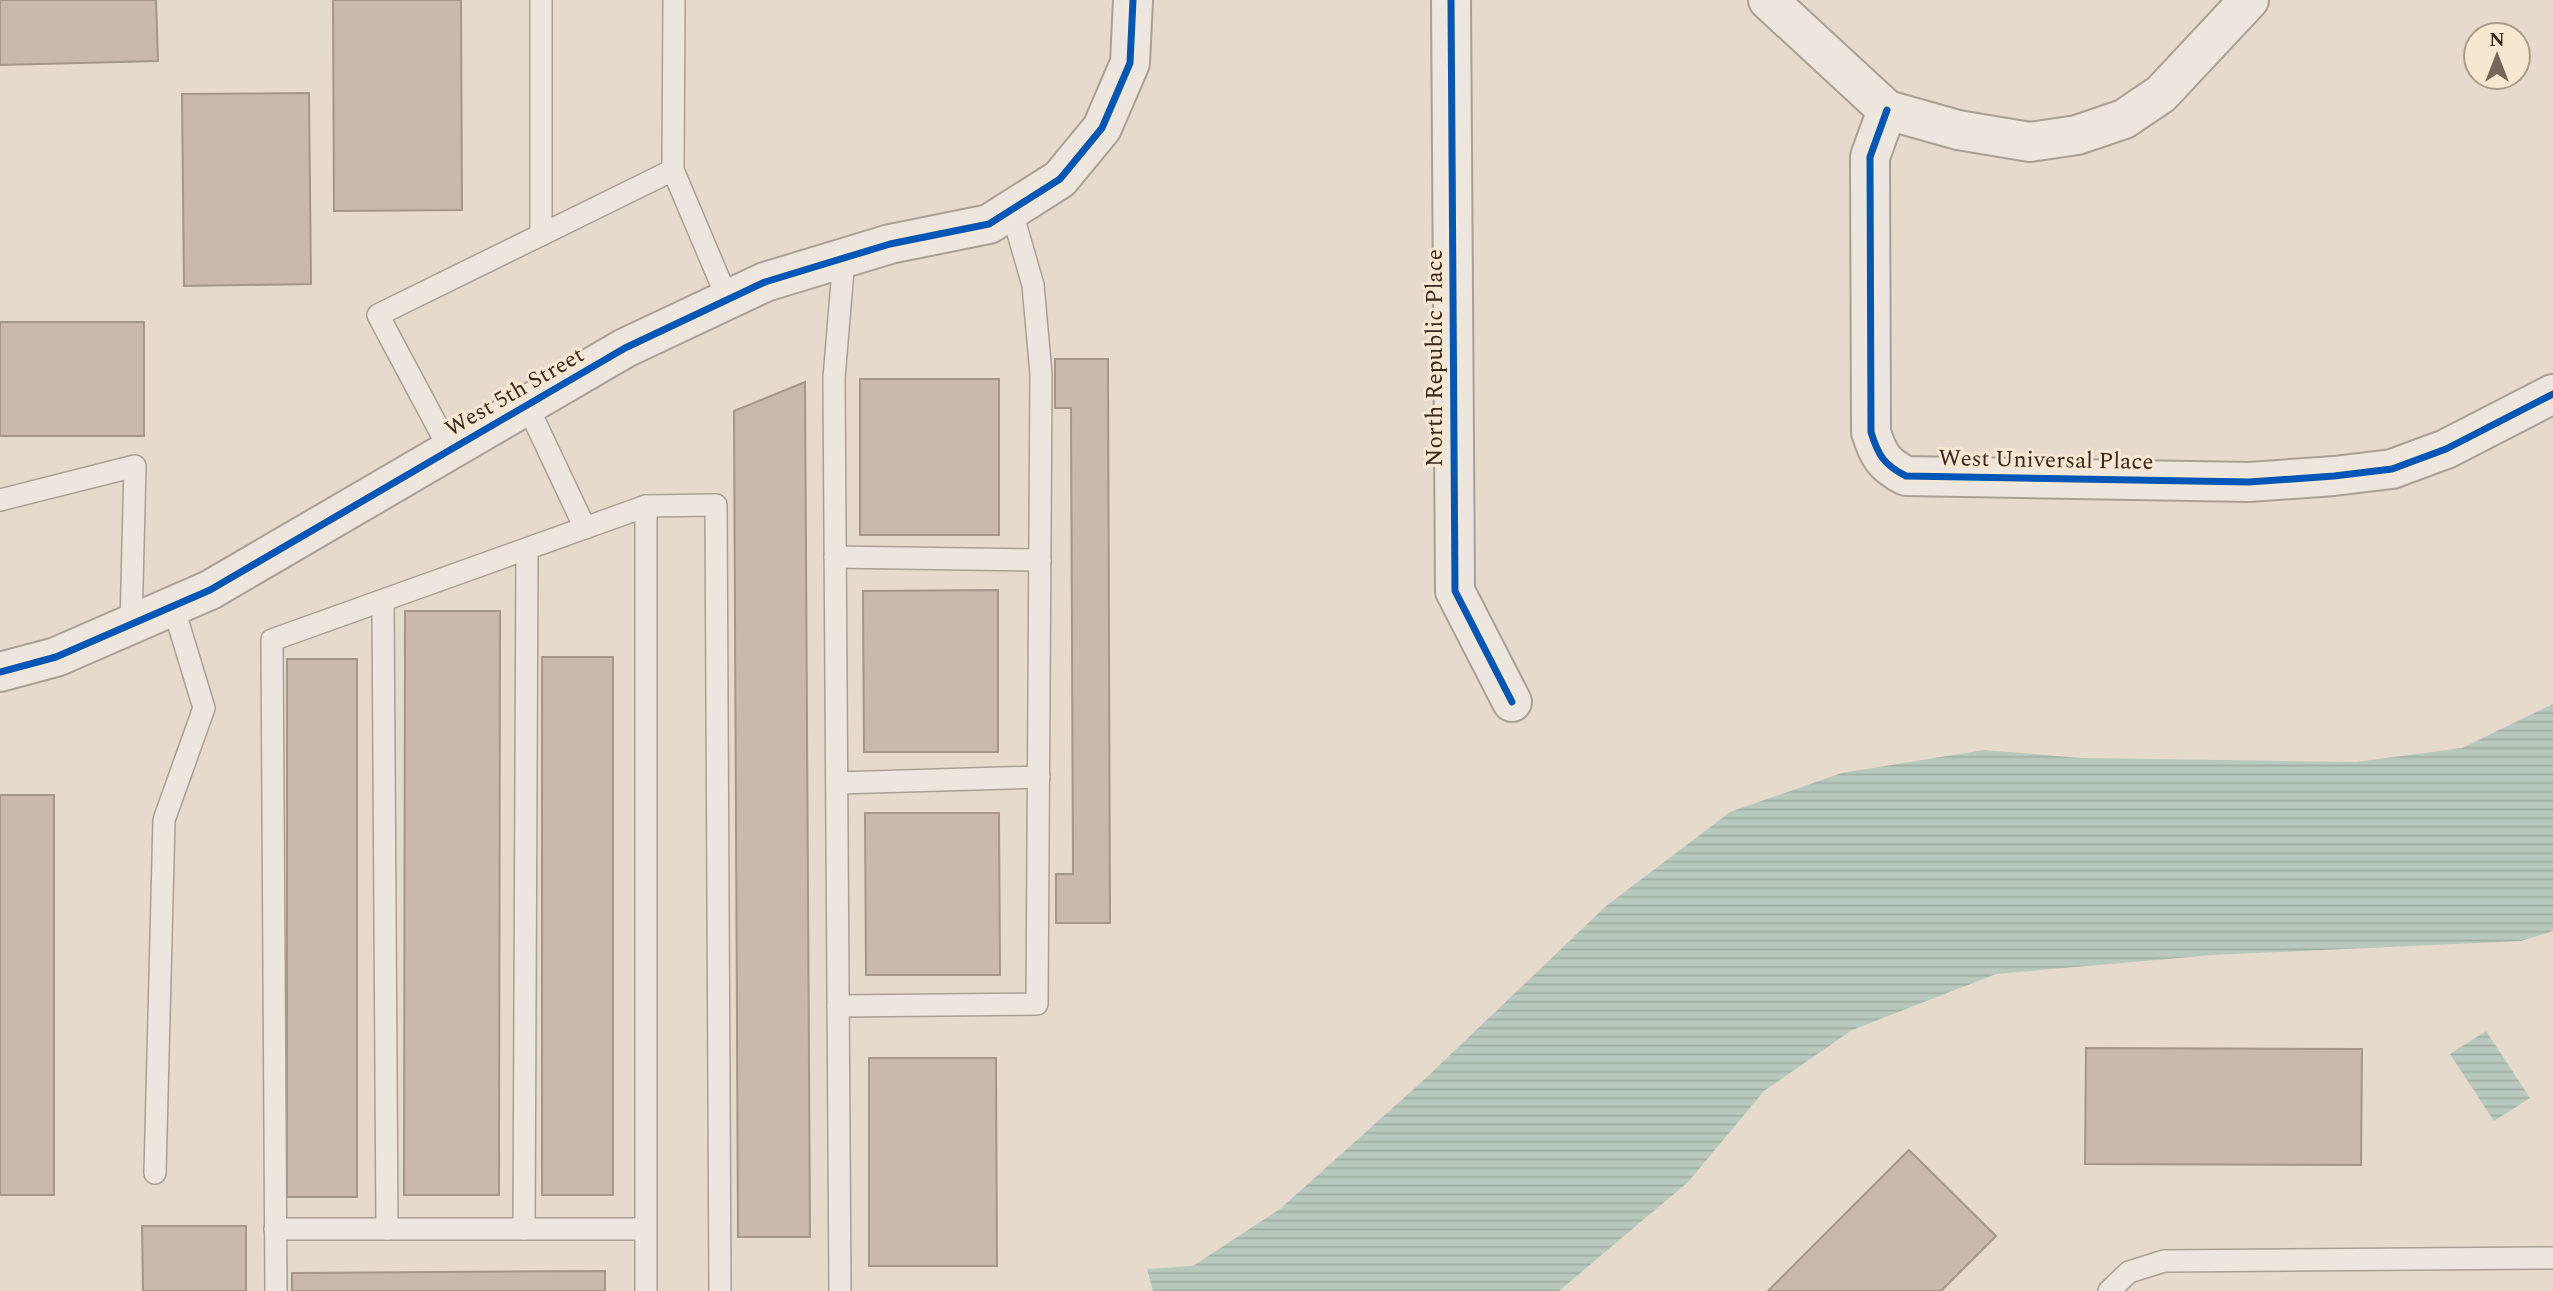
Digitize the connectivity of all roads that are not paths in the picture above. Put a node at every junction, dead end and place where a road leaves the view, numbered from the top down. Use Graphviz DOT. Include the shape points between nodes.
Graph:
graph roads {
  1 [pos="541,0"];
  2 [pos="674,0"];
  3 [pos="1133,0"];
  4 [pos="1451,0"];
  5 [pos="1768,0"];
  6 [pos="2249,0"];
  7 [pos="1887,110"];
  8 [pos="673,170"];
  9 [pos="1011,209"];
  10 [pos="541,235"];
  11 [pos="844,258"];
  12 [pos="728,300"];
  13 [pos="2553,394"];
  14 [pos="527,405"];
  15 [pos="450,450"];
  16 [pos="0,500"];
  17 [pos="646,506"];
  18 [pos="585,528"];
  19 [pos="527,549"];
  20 [pos="835,557"];
  21 [pos="1040,560"];
  22 [pos="383,601"];
  23 [pos="173,606"];
  24 [pos="131,625"];
  25 [pos="0,672"];
  26 [pos="1512,702"];
  27 [pos="1039,777"];
  28 [pos="837,783"];
  29 [pos="838,1006"];
  30 [pos="155,1173"];
  31 [pos="275,1229"];
  32 [pos="387,1229"];
  33 [pos="524,1229"];
  34 [pos="645,1229"];
  35 [pos="2553,1258"];
  36 [pos="276,1291"];
  37 [pos="646,1291"];
  38 [pos="720,1291"];
  39 [pos="840,1291"];
  40 [pos="2109,1291"];
  1 -- 10 [label="lane"];
  2 -- 8 [label="lane"];
  3 -- 9 [label="street, West 5th Street" via="1130,63 1101,128 1060,179"];
  4 -- 26 [label="street, North Republic Place" via="1455,591"];
  5 -- 7 [label="street"];
  6 -- 7 [label="street" via="2161,94 2124,119 2077,135 2030,142 1958,130"];
  7 -- 13 [label="street, West Universal Place" via="1870,157 1871,432 1879,457 1906,476 2249,482 2392,469 2446,449"];
  8 -- 10 [label="lane"];
  8 -- 12 [label="lane"];
  9 -- 11 [label="street, West 5th Street" via="989,224"];
  9 -- 21 [label="lane" via="1033,285 1041,374"];
  10 -- 15 [label="lane" via="378,315"];
  11 -- 12 [label="street, West 5th Street" via="765,282"];
  11 -- 20 [label="lane" via="834,378"];
  12 -- 14 [label="street, West 5th Street" via="625,348"];
  14 -- 15 [label="street, West 5th Street"];
  14 -- 18 [label="lane"];
  15 -- 23 [label="street, West 5th Street" via="210,590"];
  16 -- 24 [label="lane" via="135,466"];
  17 -- 18 [label="lane"];
  17 -- 34 [label="lane"];
  17 -- 38 [label="lane" via="716,505"];
  18 -- 19 [label="lane"];
  19 -- 22 [label="lane"];
  19 -- 33 [label="lane"];
  20 -- 21 [label="lane"];
  20 -- 28 [label="lane"];
  21 -- 27 [label="lane"];
  22 -- 31 [label="lane" via="272,640"];
  22 -- 32 [label="lane"];
  23 -- 24 [label="street, West 5th Street"];
  23 -- 30 [label="lane" via="204,708 164,820"];
  24 -- 25 [label="street, West 5th Street" via="56,657"];
  27 -- 28 [label="lane"];
  27 -- 29 [label="lane" via="1037,1004"];
  28 -- 29 [label="lane"];
  29 -- 39 [label="lane"];
  31 -- 32 [label="lane"];
  31 -- 36 [label="lane"];
  32 -- 33 [label="lane"];
  33 -- 34 [label="lane"];
  34 -- 37 [label="lane"];
  35 -- 40 [label="lane" via="2164,1261 2129,1272"];
}
